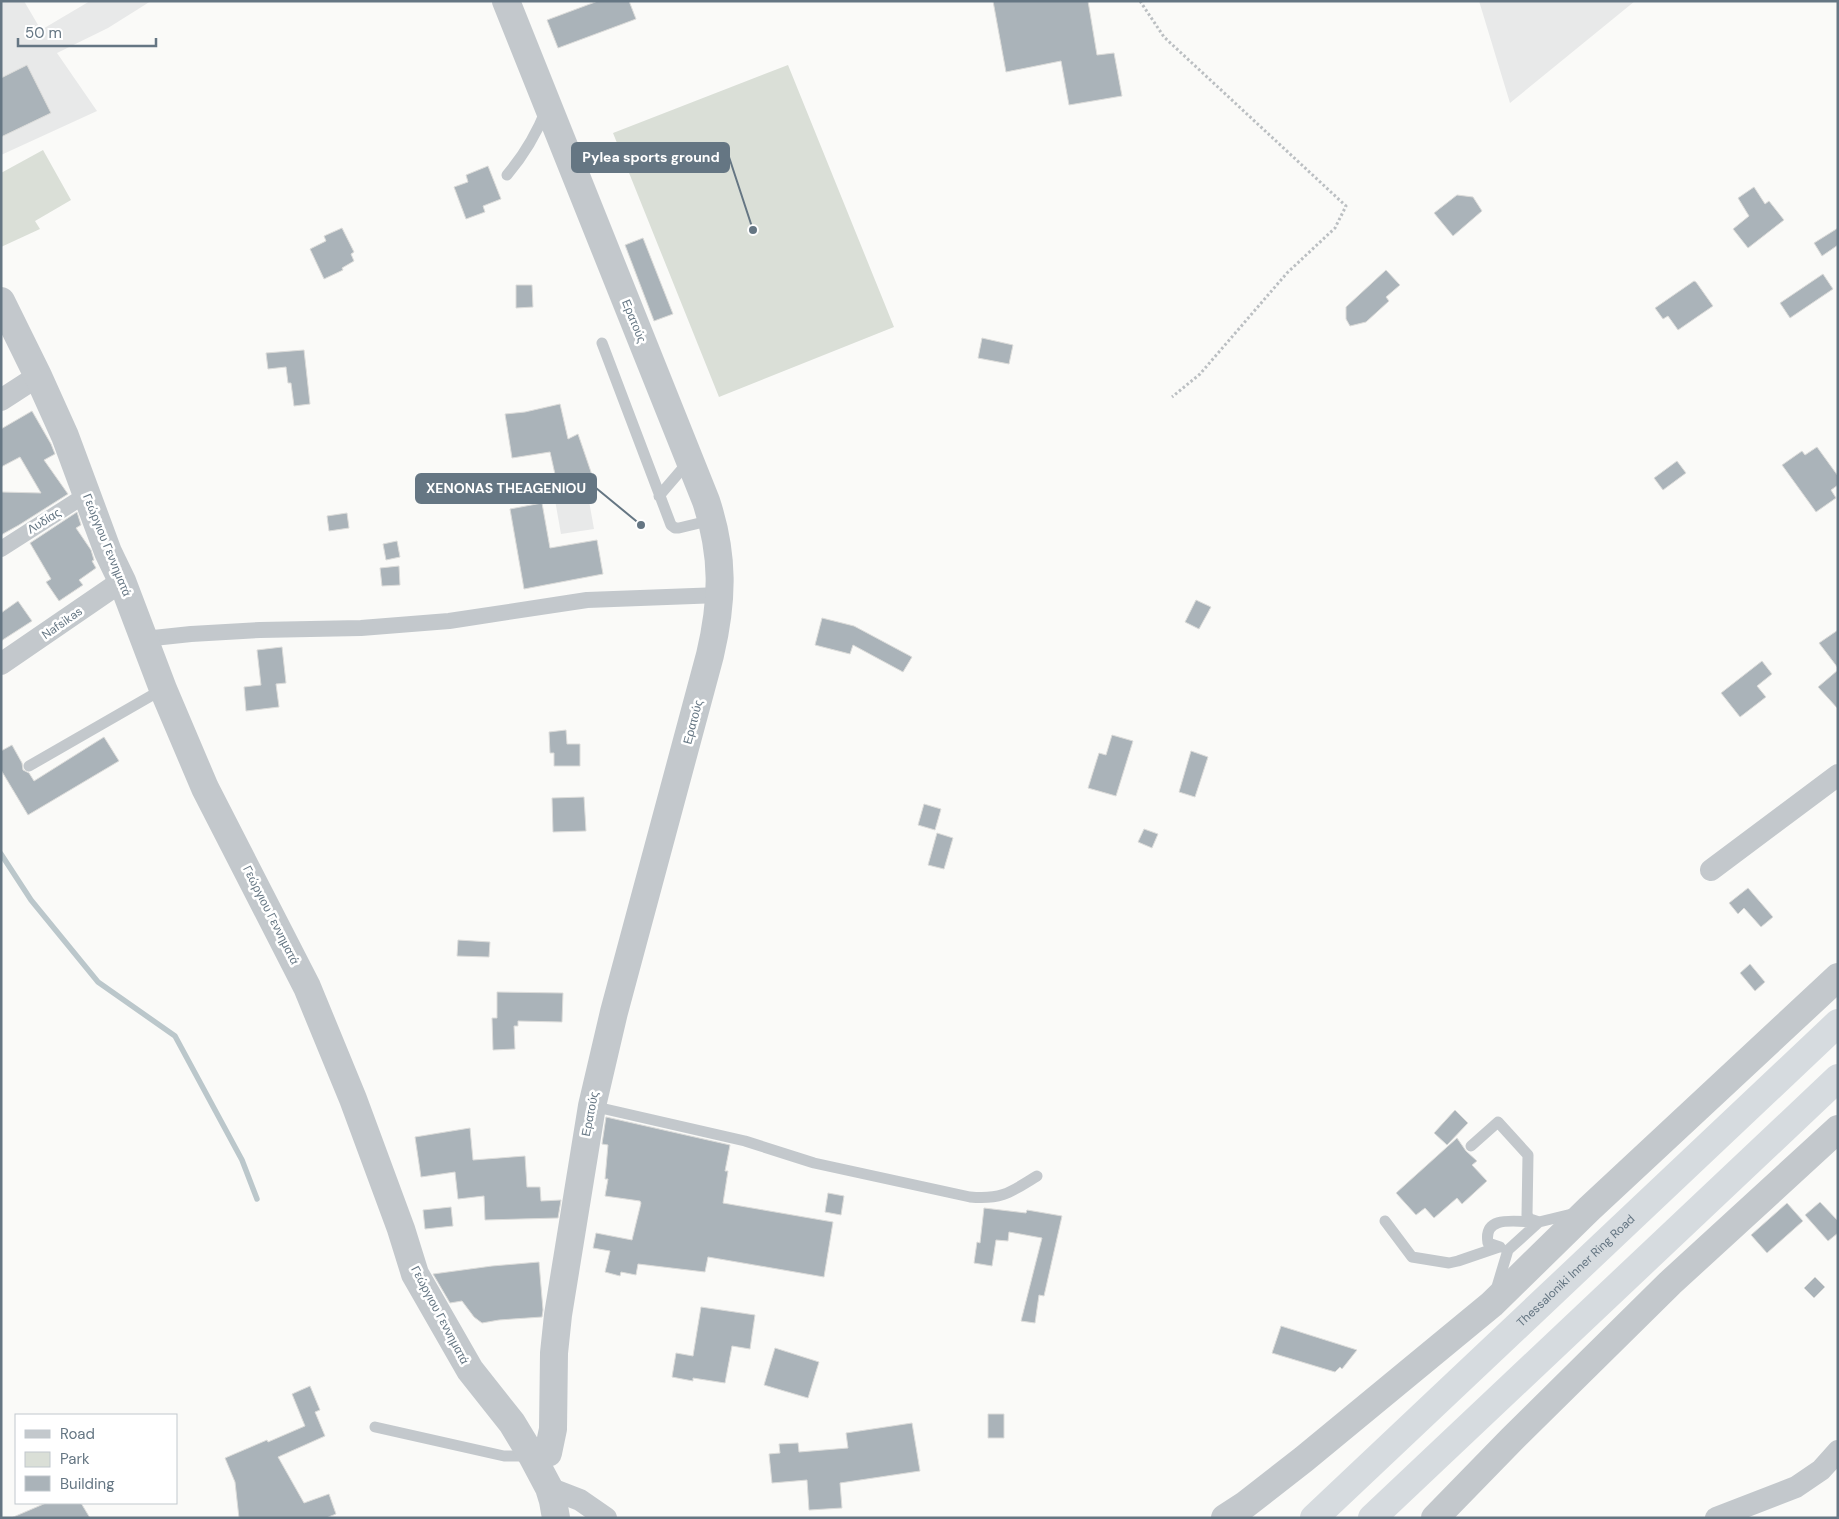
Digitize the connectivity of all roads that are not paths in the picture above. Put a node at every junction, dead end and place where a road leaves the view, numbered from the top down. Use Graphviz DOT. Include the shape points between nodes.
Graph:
graph roads {
  1 [pos="506,1"];
  2 [pos="548,106"];
  3 [pos="507,175"];
  4 [pos="1,301"];
  5 [pos="602,343"];
  6 [pos="38,376"];
  7 [pos="1,400"];
  8 [pos="690,460"];
  9 [pos="87,494"];
  10 [pos="659,496"];
  11 [pos="712,520"];
  12 [pos="1,548"];
  13 [pos="122,581"];
  14 [pos="720,595"];
  15 [pos="144,639"];
  16 [pos="1,664"];
  17 [pos="163,689"];
  18 [pos="29,766"];
  19 [pos="1838,776"];
  20 [pos="1711,870"];
  21 [pos="1838,977"];
  22 [pos="1838,1023"];
  23 [pos="1838,1078"];
  24 [pos="592,1106"];
  25 [pos="1838,1129"];
  26 [pos="1471,1146"];
  27 [pos="1037,1176"];
  28 [pos="1590,1209"];
  29 [pos="1385,1221"];
  30 [pos="1539,1222"];
  31 [pos="1504,1248"];
  32 [pos="1492,1304"];
  33 [pos="375,1427"];
  34 [pos="1838,1451"];
  35 [pos="532,1456"];
  36 [pos="549,1488"];
  37 [pos="556,1518"];
  38 [pos="606,1518"];
  39 [pos="1225,1518"];
  40 [pos="1314,1518"];
  41 [pos="1372,1518"];
  42 [pos="1435,1518"];
  43 [pos="1716,1518"];
  1 -- 2 [label="street, Ερατούς"];
  2 -- 3 [label="lane" via="536,134"];
  2 -- 8 [label="street, Ερατούς"];
  4 -- 6 [label="street, Γεώργιου Γεννηματά"];
  5 -- 10 [label="lane"];
  6 -- 7 [label="street"];
  6 -- 9 [label="street, Γεώργιου Γεννηματά"];
  8 -- 10 [label="lane"];
  8 -- 11 [label="street, Ερατούς"];
  9 -- 12 [label="street, Λυδίας"];
  9 -- 13 [label="street, Γεώργιου Γεννηματά"];
  10 -- 11 [label="lane" via="673,527"];
  11 -- 14 [label="street, Ερατούς" via="718,545"];
  13 -- 15 [label="street, Γεώργιου Γεννηματά"];
  13 -- 16 [label="street, Nafsikas"];
  14 -- 15 [label="street" via="586,600 449,621 371,628 260,630"];
  14 -- 24 [label="street, Ερατούς" via="710,655 614,1012"];
  15 -- 17 [label="street, Γεώργιου Γεννηματά"];
  17 -- 18 [label="lane"];
  17 -- 35 [label="street, Γεώργιου Γεννηματά" via="205,788 307,987 353,1099 415,1274 470,1370 512,1423"];
  19 -- 20 [label="street"];
  21 -- 28 [label="street"];
  22 -- 40 [label="highway, Thessaloniki Inner Ring Road"];
  23 -- 41 [label="highway"];
  24 -- 27 [label="lane" via="745,1141 814,1163 970,1197 1000,1197"];
  24 -- 35 [label="street, Ερατούς" via="558,1315 551,1443 548,1453"];
  25 -- 42 [label="street" via="1670,1283"];
  26 -- 30 [label="lane" via="1498,1122 1528,1155 1527,1216"];
  28 -- 30 [label="lane"];
  28 -- 32 [label="street"];
  29 -- 31 [label="lane" via="1412,1257 1449,1263"];
  30 -- 31 [label="lane"];
  30 -- 31 [label="lane" via="1500,1221 1494,1224 1486,1235 1488,1243"];
  31 -- 32 [label="lane"];
  32 -- 39 [label="street" via="1304,1459"];
  33 -- 35 [label="lane" via="504,1456"];
  34 -- 43 [label="street" via="1821,1470 1796,1487"];
  35 -- 36 [label="street, Γεώργιου Γεννηματά"];
  36 -- 37 [label="street, Γεώργιου Γεννηματά"];
  36 -- 38 [label="street" via="580,1500"];
}
